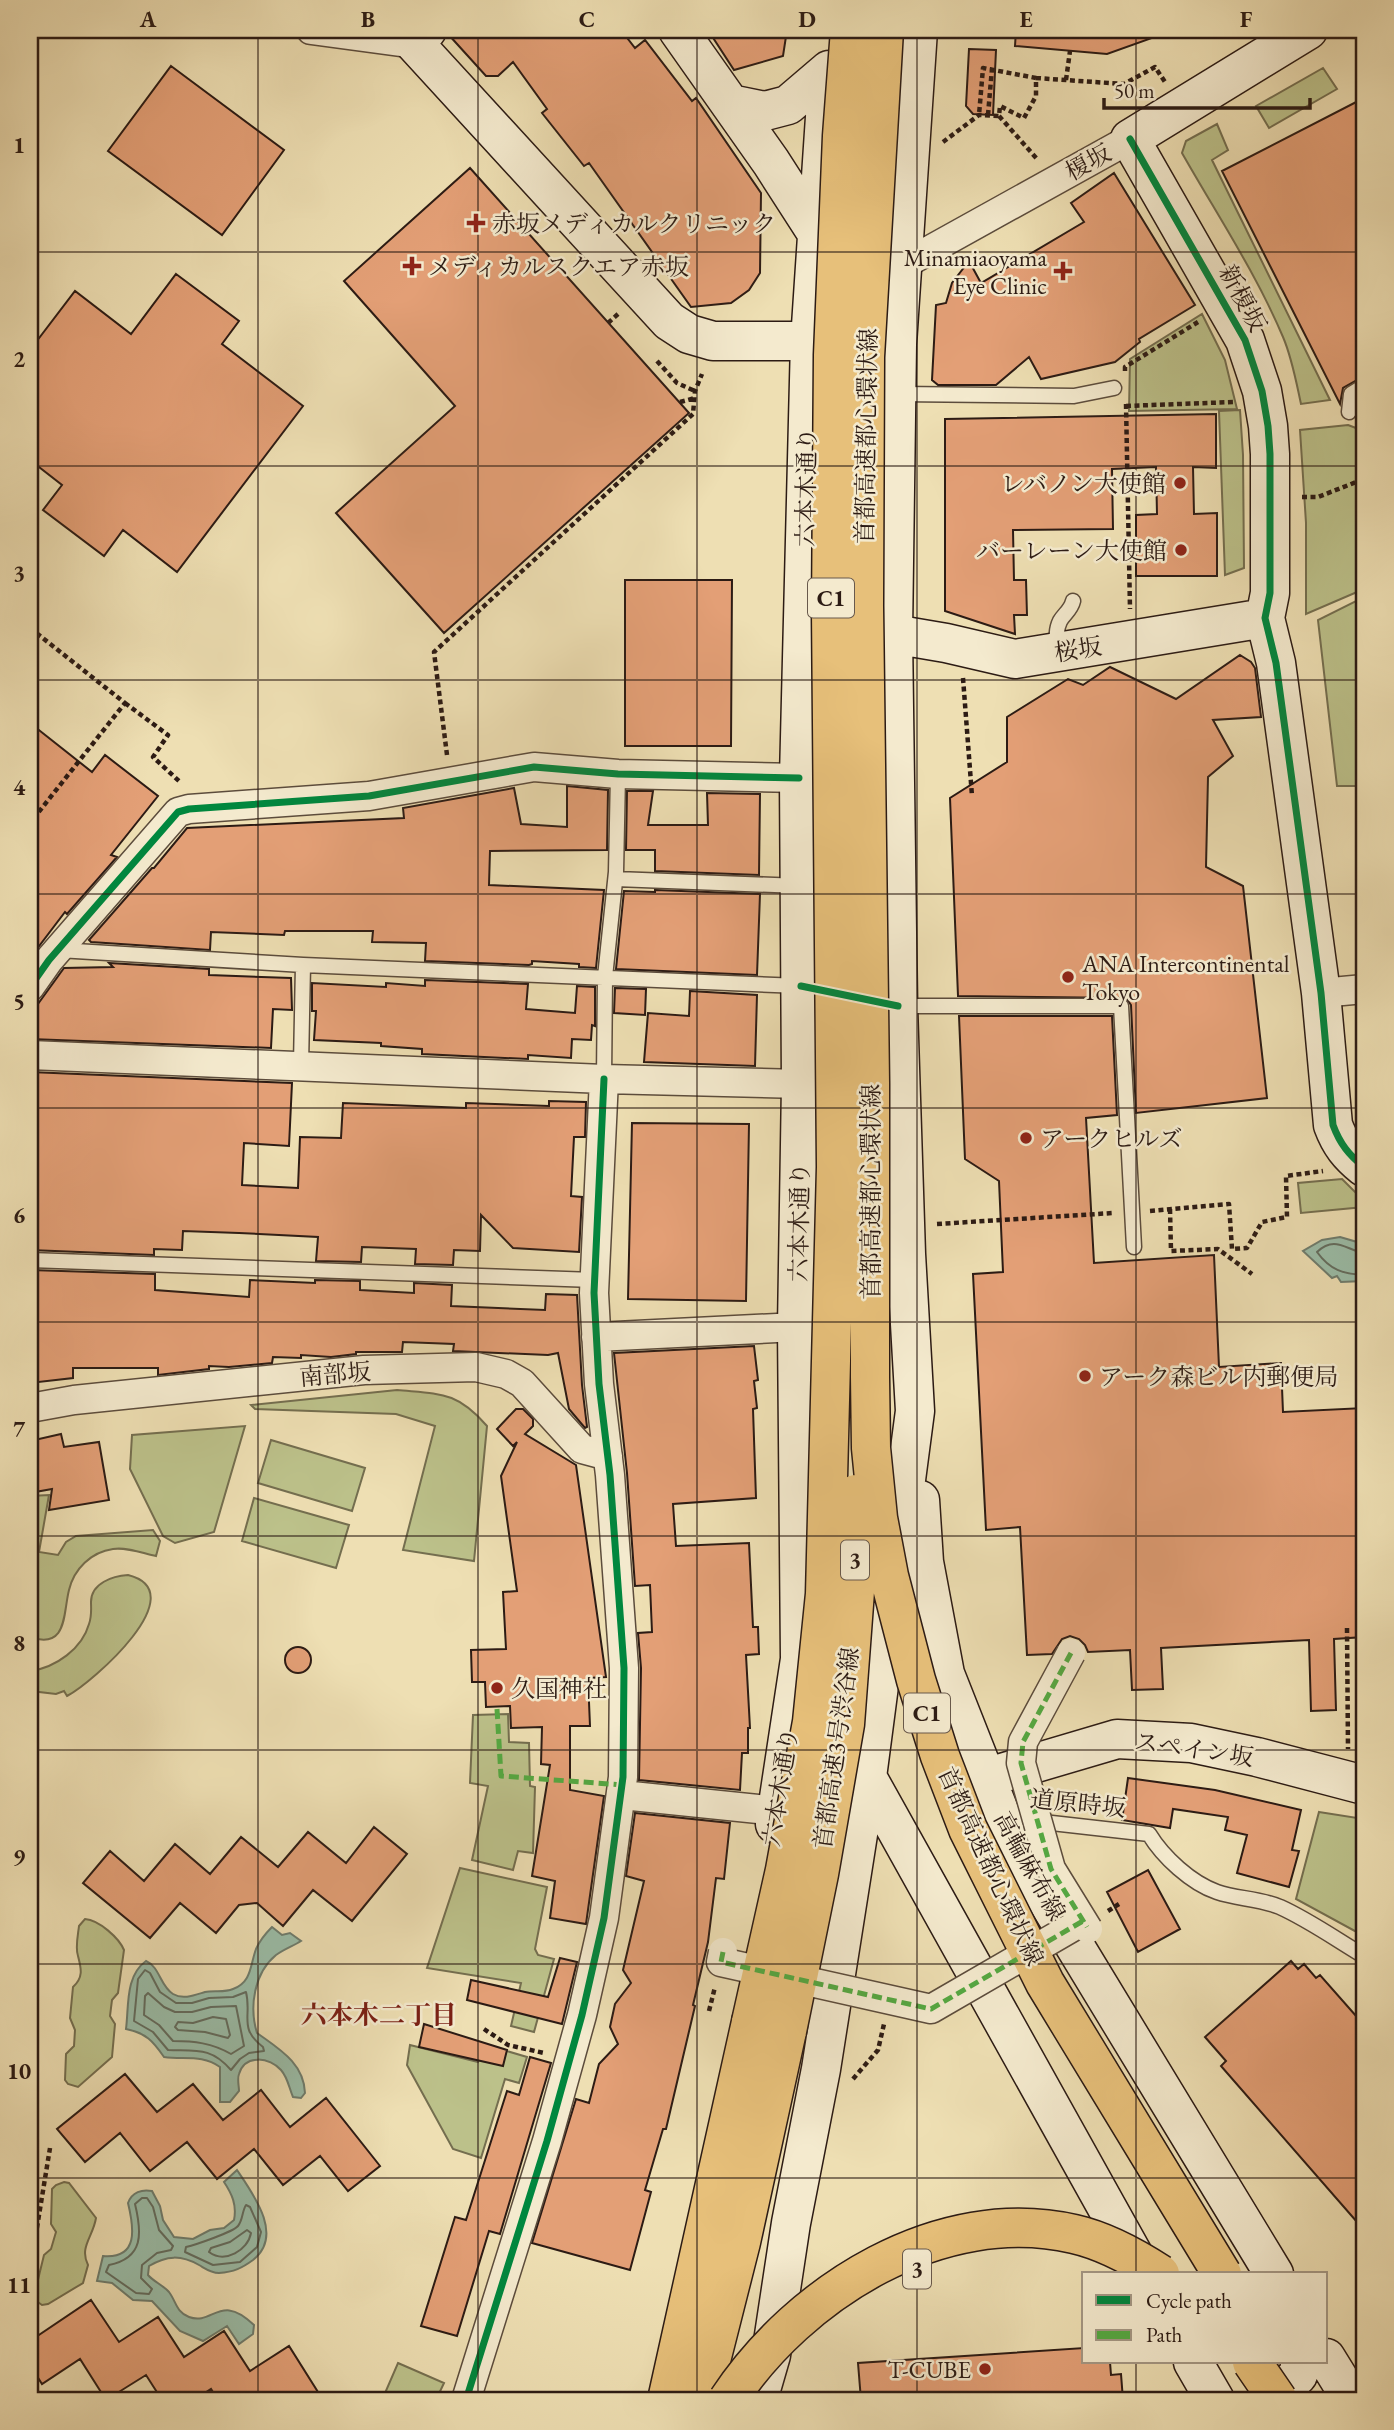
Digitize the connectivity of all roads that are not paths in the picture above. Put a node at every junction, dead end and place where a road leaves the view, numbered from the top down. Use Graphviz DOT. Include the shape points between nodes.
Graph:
graph roads {
  1 [pos="311,30"];
  2 [pos="678,30"];
  3 [pos="832,30"];
  4 [pos="850,30"];
  5 [pos="875,30"];
  6 [pos="884,30"];
  7 [pos="918,30"];
  8 [pos="1308,30"];
  9 [pos="421,37"];
  10 [pos="829,70"];
  11 [pos="730,104"];
  12 [pos="1129,139"];
  13 [pos="816,232"];
  14 [pos="901,266"];
  15 [pos="859,292"];
  16 [pos="810,341"];
  17 [pos="897,344"];
  18 [pos="1364,386"];
  19 [pos="1122,387"];
  20 [pos="896,394"];
  21 [pos="1349,412"];
  22 [pos="1073,601"];
  23 [pos="1265,618"];
  24 [pos="893,634"];
  25 [pos="1058,652"];
  26 [pos="894,709"];
  27 [pos="618,774"];
  28 [pos="799,778"];
  29 [pos="616,879"];
  30 [pos="801,886"];
  31 [pos="57,950"];
  32 [pos="303,965"];
  33 [pos="606,977"];
  34 [pos="801,986"];
  35 [pos="30,987"];
  36 [pos="1364,989"];
  37 [pos="1321,993"];
  38 [pos="898,1006"];
  39 [pos="849,1029"];
  40 [pos="30,1055"];
  41 [pos="301,1065"];
  42 [pos="604,1079"];
  43 [pos="859,1079"];
  44 [pos="801,1084"];
  45 [pos="836,1167"];
  46 [pos="1347,1169"];
  47 [pos="1135,1247"];
  48 [pos="30,1260"];
  49 [pos="594,1280"];
  50 [pos="797,1327"];
  51 [pos="596,1337"];
  52 [pos="30,1408"];
  53 [pos="915,1412"];
  54 [pos="608,1456"];
  55 [pos="1071,1653"];
  56 [pos="800,1659"];
  57 [pos="833,1715"];
  58 [pos="1356,1771"];
  59 [pos="867,1776"];
  60 [pos="985,1778"];
  61 [pos="622,1795"];
  62 [pos="777,1811"];
  63 [pos="1001,1818"];
  64 [pos="766,1869"];
  65 [pos="723,1952"];
  66 [pos="1364,1956"];
  67 [pos="1116,2272"];
  68 [pos="1119,2272"];
  69 [pos="1143,2272"];
  70 [pos="1156,2272"];
  71 [pos="1203,2272"];
  72 [pos="1221,2272"];
  73 [pos="1274,2272"];
  74 [pos="771,2356"];
  75 [pos="1328,2361"];
  76 [pos="1254,2364"];
  77 [pos="1271,2364"];
  78 [pos="1301,2364"];
  79 [pos="1215,2382"];
  80 [pos="467,2400"];
  81 [pos="656,2400"];
  82 [pos="667,2400"];
  83 [pos="701,2400"];
  84 [pos="728,2400"];
  85 [pos="757,2400"];
  86 [pos="1261,2400"];
  87 [pos="1275,2400"];
  88 [pos="1291,2400"];
  89 [pos="1352,2400"];
  1 -- 9 [label="street"];
  2 -- 11 [label="main road"];
  3 -- 10 [label="main road, 六本木通り"];
  4 -- 45 [label="highway, 首都高速都心環状線 / C1, bridge" via="832,368"];
  5 -- 15 [label="main road"];
  6 -- 43 [label="highway, 首都高速都心環状線 / C1, bridge" via="865,358"];
  7 -- 14 [label="main road"];
  8 -- 12 [label="main road, 榎坂"];
  9 -- 16 [label="main road" via="669,321 689,334 713,341"];
  10 -- 11 [label="main road" via="788,105 765,111"];
  10 -- 13 [label="main road, 六本木通り"];
  11 -- 13 [label="main road"];
  12 -- 14 [label="street, 榎坂"];
  12 -- 23 [label="main road, 新榎坂" via="1245,340 1262,391 1270,454 1270,593"];
  13 -- 15 [label="street"];
  13 -- 16 [label="main road, 六本木通り"];
  14 -- 17 [label="main road"];
  15 -- 17 [label="street"];
  15 -- 39 [label="main road"];
  16 -- 28 [label="main road, 六本木通り"];
  17 -- 20 [label="main road"];
  18 -- 21 [label="lane" via="1351,394"];
  19 -- 20 [label="lane" via="1074,396"];
  20 -- 24 [label="main road"];
  22 -- 25 [label="lane" via="1057,630"];
  23 -- 25 [label="main road, 桜坂"];
  23 -- 37 [label="main road" via="1276,663"];
  24 -- 25 [label="main road, 桜坂" via="1015,659"];
  24 -- 26 [label="main road"];
  26 -- 38 [label="main road"];
  26 -- 39 [label="main road" via="860,770 861,998"];
  27 -- 28 [label="street"];
  27 -- 29 [label="lane"];
  27 -- 31 [label="street" via="534,767 369,796 178,812"];
  28 -- 30 [label="main road, 六本木通り"];
  29 -- 30 [label="lane"];
  29 -- 33 [label="lane"];
  30 -- 34 [label="main road, 六本木通り"];
  31 -- 32 [label="lane"];
  31 -- 35 [label="street"];
  32 -- 33 [label="lane"];
  32 -- 41 [label="lane"];
  33 -- 34 [label="lane"];
  33 -- 42 [label="lane"];
  34 -- 44 [label="main road, 六本木通り"];
  36 -- 37 [label="street"];
  37 -- 46 [label="main road" via="1333,1125 1350,1155"];
  38 -- 43 [label="main road" via="877,1013 860,1031"];
  38 -- 47 [label="lane" via="1121,1006"];
  38 -- 53 [label="main road"];
  39 -- 43 [label="main road"];
  39 -- 44 [label="main road" via="829,1068"];
  40 -- 41 [label="street"];
  41 -- 42 [label="street"];
  42 -- 44 [label="street"];
  42 -- 49 [label="street"];
  43 -- 57 [label="main road"];
  43 -- 72 [label="highway, 首都高速都心環状線 / C1, bridge" via="871,1448 889,1576 916,1680 968,1829 1005,1906 1045,1983"];
  43 -- 83 [label="highway, 首都高速3号渋谷線 / 3, bridge" via="855,1591 845,1724 787,2031"];
  44 -- 50 [label="main road, 六本木通り"];
  45 -- 71 [label="highway, 首都高速都心環状線 / C1, bridge" via="852,1451 863,1525 924,1763 954,1838 1033,1992"];
  45 -- 82 [label="highway, 首都高速都心環状線 / 3, bridge" via="825,1594 812,1722 785,1870"];
  48 -- 49 [label="lane"];
  49 -- 51 [label="street"];
  50 -- 51 [label="street"];
  50 -- 56 [label="main road, 六本木通り"];
  51 -- 54 [label="street"];
  52 -- 54 [label="street, 南部坂" via="364,1370 476,1367 522,1383 582,1449"];
  53 -- 59 [label="main road"];
  53 -- 60 [label="main road, 高輪麻布線" via="924,1562 945,1674"];
  54 -- 61 [label="street" via="624,1668"];
  55 -- 65 [label="street, bridge" via="1023,1742 1021,1763 1051,1869 1086,1925 931,2009 721,1962"];
  56 -- 57 [label="main road"];
  56 -- 62 [label="main road, 六本木通り"];
  57 -- 59 [label="main road"];
  57 -- 64 [label="main road"];
  58 -- 60 [label="main road, スペイン坂" via="1191,1743 1117,1738"];
  59 -- 69 [label="main road"];
  59 -- 74 [label="main road"];
  60 -- 63 [label="main road, 高輪麻布線"];
  61 -- 62 [label="street"];
  61 -- 80 [label="street" via="604,1918 582,2015"];
  62 -- 64 [label="main road, 六本木通り"];
  63 -- 66 [label="lane, 道原時坂" via="1149,1834 1162,1854 1217,1892 1283,1908"];
  63 -- 73 [label="main road, 高輪麻布線"];
  64 -- 81 [label="main road, 六本木通り"];
  67 -- 85 [label="highway, 3" via="1068,2257 1013,2250 987,2250 932,2263 873,2289 838,2312 804,2340"];
  68 -- 74 [label="main road" via="1106,2261 1073,2248 1041,2242 993,2241 928,2252 870,2280"];
  70 -- 84 [label="highway, bridge" via="1103,2243 1043,2229 984,2230 938,2240 894,2256 827,2299 761,2357"];
  74 -- 85 [label="main road"];
  75 -- 89 [label="main road"];
  76 -- 87 [label="highway, bridge"];
  77 -- 88 [label="highway"];
  78 -- 87 [label="main road" via="1298,2375"];
  79 -- 86 [label="highway"];
}
